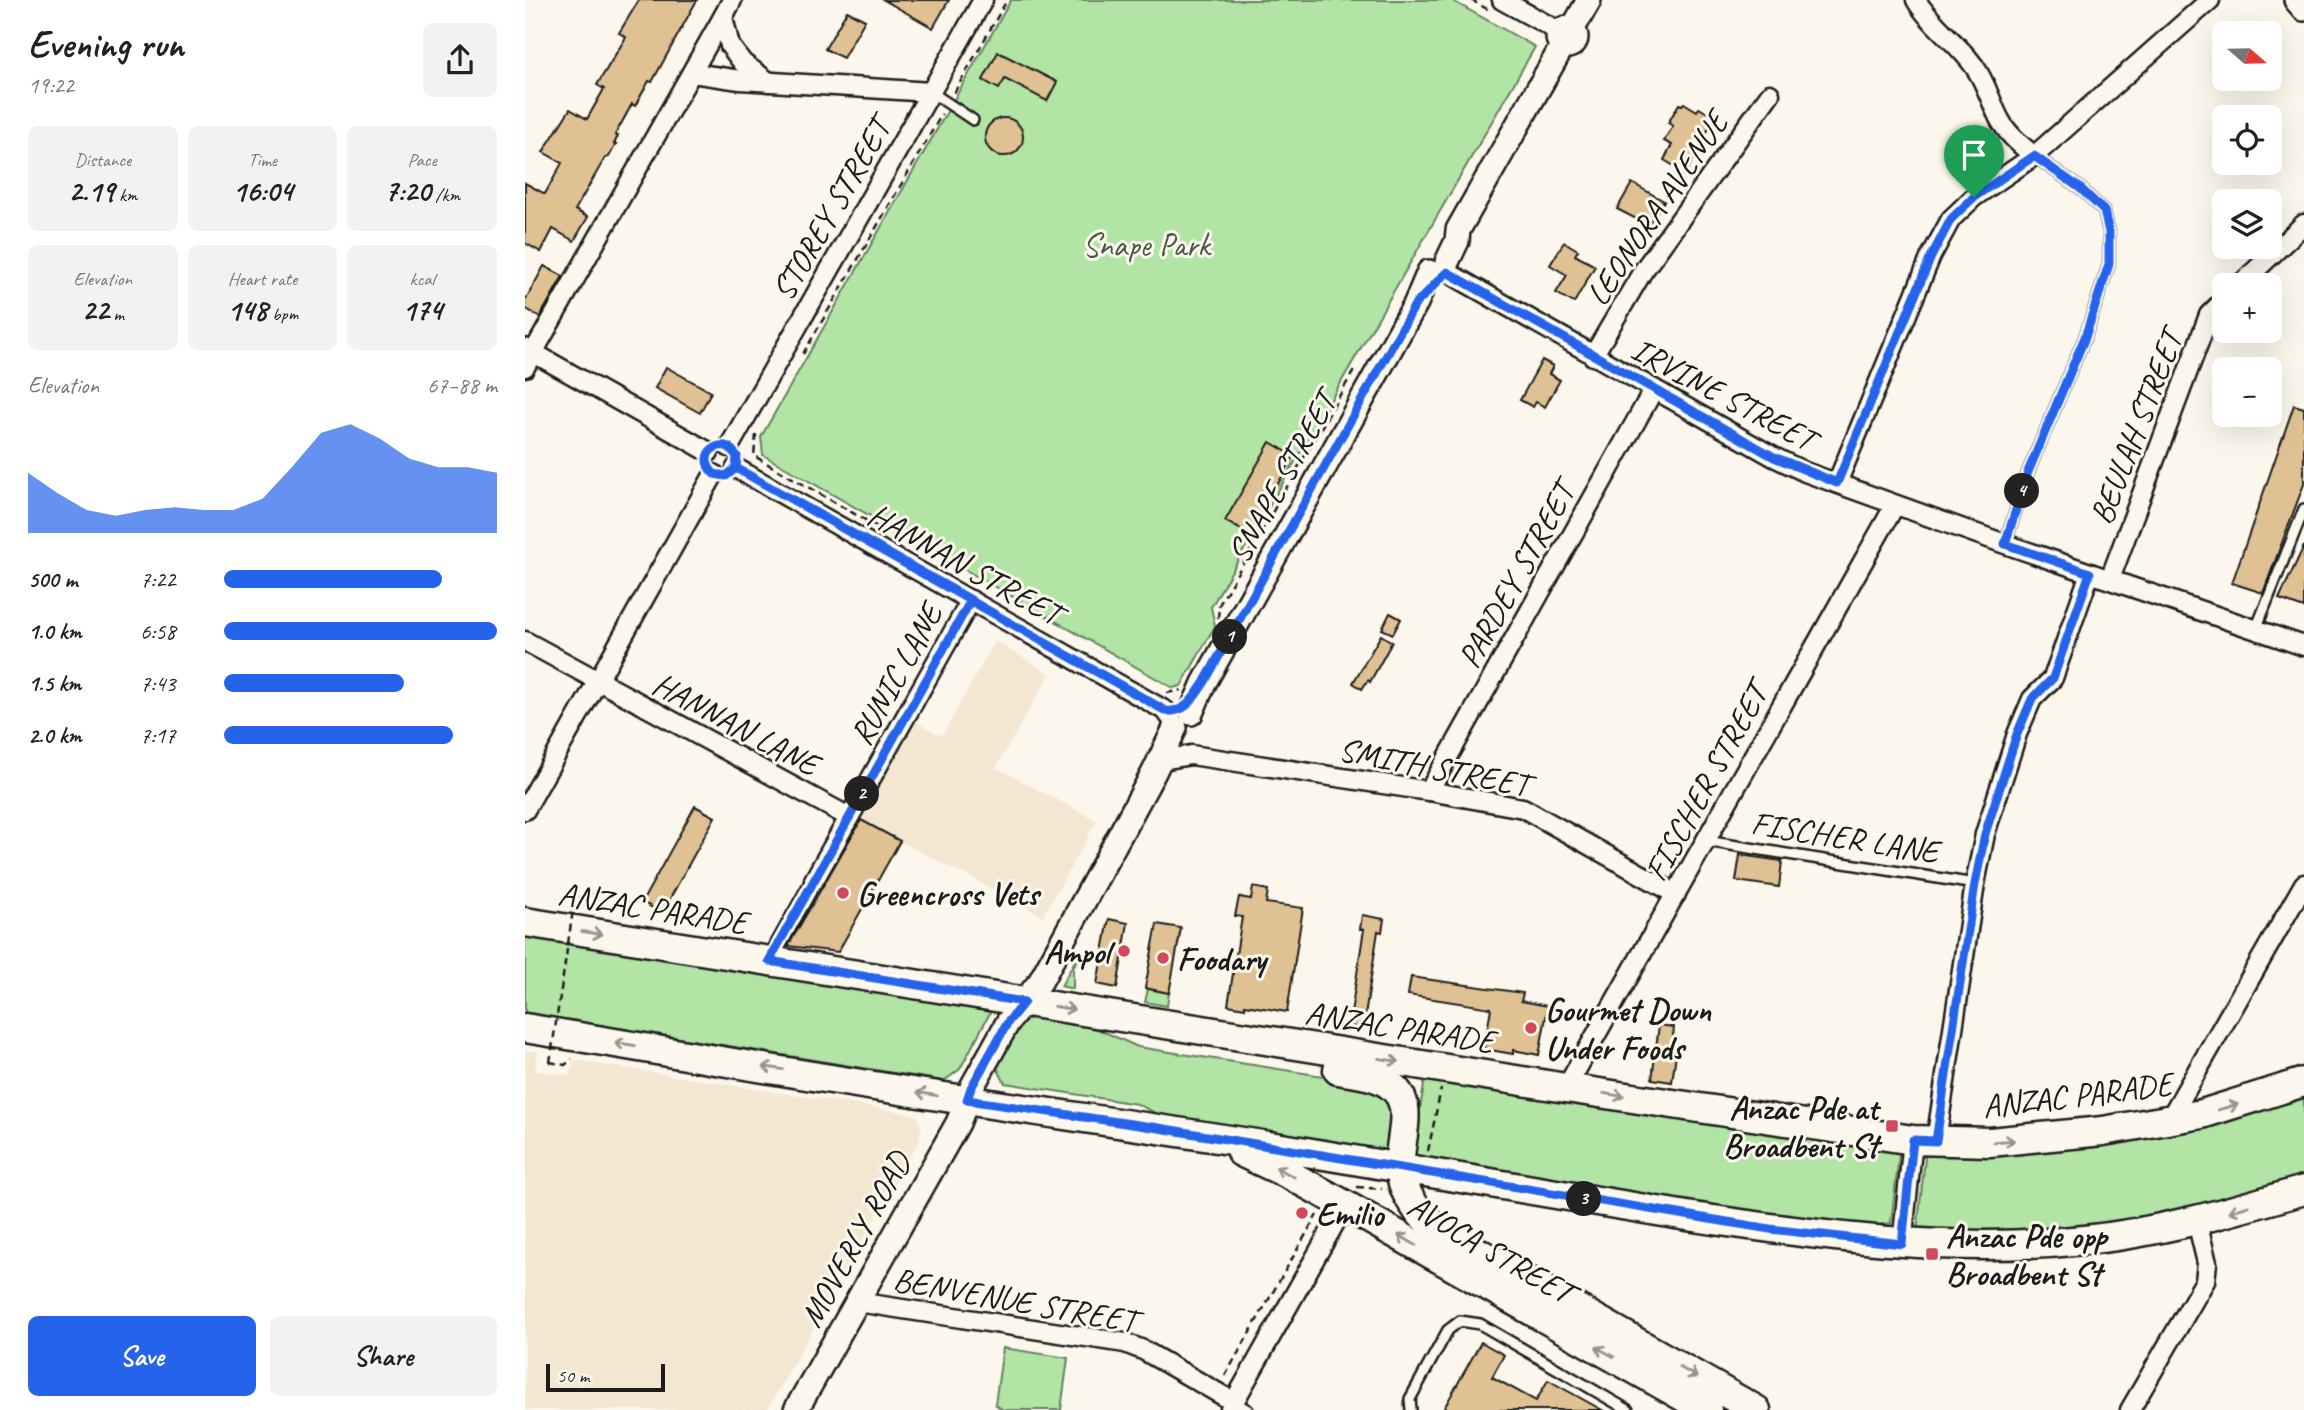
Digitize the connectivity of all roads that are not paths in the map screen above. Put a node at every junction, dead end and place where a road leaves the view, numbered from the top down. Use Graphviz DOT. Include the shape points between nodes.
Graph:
graph roads {
  1 [pos="732,0"];
  2 [pos="983,0"];
  3 [pos="1589,0"];
  4 [pos="1916,0"];
  5 [pos="2210,0"];
  6 [pos="2296,0"];
  7 [pos="1499,7"];
  8 [pos="2304,9"];
  9 [pos="723,18"];
  10 [pos="1565,36"];
  11 [pos="692,73"];
  12 [pos="769,82"];
  13 [pos="931,92"];
  14 [pos="1770,94"];
  15 [pos="973,120"];
  16 [pos="2034,156"];
  17 [pos="2304,224"];
  18 [pos="1440,268"];
  19 [pos="2253,273"];
  20 [pos="2212,311"];
  21 [pos="528,356"];
  22 [pos="1593,356"];
  23 [pos="1654,389"];
  24 [pos="729,447"];
  25 [pos="709,452"];
  26 [pos="736,468"];
  27 [pos="714,474"];
  28 [pos="1837,483"];
  29 [pos="1895,505"];
  30 [pos="2304,509"];
  31 [pos="2005,544"];
  32 [pos="2090,573"];
  33 [pos="2110,579"];
  34 [pos="971,600"];
  35 [pos="2256,629"];
  36 [pos="525,641"];
  37 [pos="2304,646"];
  38 [pos="596,681"];
  39 [pos="1180,709"];
  40 [pos="1158,766"];
  41 [pos="1429,791"];
  42 [pos="525,810"];
  43 [pos="849,817"];
  44 [pos="1706,841"];
  45 [pos="814,880"];
  46 [pos="1975,884"];
  47 [pos="2304,884"];
  48 [pos="1676,894"];
  49 [pos="525,922"];
  50 [pos="769,961"];
  51 [pos="1024,1002"];
  52 [pos="1104,1015"];
  53 [pos="525,1028"];
  54 [pos="2304,1082"];
  55 [pos="1566,1088"];
  56 [pos="967,1100"];
  57 [pos="2169,1120"];
  58 [pos="1159,1128"];
  59 [pos="1924,1141"];
  60 [pos="1413,1164"];
  61 [pos="1458,1179"];
  62 [pos="2304,1190"];
  63 [pos="1345,1205"];
  64 [pos="2197,1220"];
  65 [pos="1437,1229"];
  66 [pos="1902,1244"];
  67 [pos="857,1302"];
  68 [pos="1646,1362"];
  69 [pos="1237,1407"];
  70 [pos="796,1410"];
  71 [pos="1411,1410"];
  72 [pos="1628,1410"];
  73 [pos="1707,1410"];
  74 [pos="1756,1410"];
  75 [pos="2130,1410"];
  1 -- 9 [label="street"];
  2 -- 13 [label="street, STOREY STREET"];
  3 -- 10 [label="street, SNAPE STREET"];
  4 -- 16 [label="street" via="1976,69 2001,123"];
  5 -- 16 [label="street"];
  6 -- 8 [label="street"];
  7 -- 10 [label="street"];
  9 -- 11 [label="street"];
  9 -- 12 [label="street" via="730,46 743,63"];
  10 -- 18 [label="street, SNAPE STREET"];
  11 -- 12 [label="street"];
  11 -- 21 [label="street"];
  12 -- 13 [label="street"];
  13 -- 15 [label="lane"];
  13 -- 24 [label="street, STOREY STREET"];
  14 -- 22 [label="street, LEONORA AVENUE" via="1643,271"];
  16 -- 28 [label="street" via="1974,197 1951,219"];
  16 -- 31 [label="lane" via="2104,211 2109,264 2085,337 2028,472"];
  17 -- 19 [label="street"];
  18 -- 22 [label="street, IRVINE STREET"];
  18 -- 39 [label="street, SNAPE STREET"];
  20 -- 33 [label="street, BEULAH STREET"];
  21 -- 25 [label="street"];
  22 -- 23 [label="street, IRVINE STREET"];
  23 -- 28 [label="street, IRVINE STREET" via="1774,457"];
  23 -- 41 [label="street, PARDEY STREET"];
  24 -- 25 [label="street" via="718,445"];
  24 -- 26 [label="street" via="737,456"];
  25 -- 27 [label="street" via="707,464"];
  26 -- 27 [label="street" via="726,476"];
  26 -- 34 [label="street, HANNAN STREET"];
  27 -- 38 [label="street"];
  28 -- 29 [label="street, IRVINE STREET"];
  29 -- 31 [label="street, IRVINE STREET"];
  29 -- 44 [label="street, FISCHER STREET"];
  30 -- 35 [label="lane"];
  31 -- 32 [label="street, IRVINE STREET"];
  32 -- 33 [label="street, IRVINE STREET"];
  32 -- 46 [label="street" via="2053,678 2032,699 2017,734 1985,834"];
  33 -- 35 [label="street, IRVINE STREET"];
  34 -- 39 [label="street, HANNAN STREET"];
  34 -- 43 [label="street, RUNIC LANE"];
  35 -- 37 [label="street, IRVINE STREET"];
  36 -- 38 [label="street, HANNAN LANE"];
  38 -- 42 [label="street"];
  38 -- 43 [label="street, HANNAN LANE"];
  39 -- 40 [label="street, SNAPE STREET"];
  40 -- 41 [label="street, SMITH STREET" via="1191,755"];
  40 -- 51 [label="street, SNAPE STREET" via="1040,982"];
  41 -- 48 [label="street, SMITH STREET" via="1523,808"];
  43 -- 45 [label="street, RUNIC LANE"];
  44 -- 46 [label="lane, FISCHER LANE"];
  44 -- 48 [label="street, FISCHER STREET"];
  45 -- 50 [label="street, RUNIC LANE"];
  46 -- 59 [label="street"];
  47 -- 57 [label="street"];
  48 -- 55 [label="street, FISCHER STREET"];
  49 -- 50 [label="main road, ANZAC PARADE, one-way"];
  50 -- 51 [label="main road, ANZAC PARADE"];
  51 -- 52 [label="main road, ANZAC PARADE, one-way"];
  51 -- 56 [label="street, SNAPE STREET"];
  52 -- 55 [label="main road, ANZAC PARADE, one-way"];
  52 -- 60 [label="main road" via="1126,1034 1151,1041 1342,1071 1388,1083 1403,1101"];
  56 -- 53 [label="main road, one-way"];
  57 -- 54 [label="main road, ANZAC PARADE, one-way" via="2227,1108"];
  55 -- 59 [label="main road, ANZAC PARADE, one-way"];
  56 -- 58 [label="main road"];
  56 -- 67 [label="street, MOVERLY ROAD"];
  59 -- 57 [label="main road, ANZAC PARADE, one-way" via="2042,1139"];
  58 -- 60 [label="main road"];
  63 -- 58 [label="main road, AVOCA STREET, one-way" via="1243,1153"];
  59 -- 66 [label="street"];
  60 -- 61 [label="main road"];
  60 -- 65 [label="main road, AVOCA STREET" via="1412,1203"];
  61 -- 65 [label="main road" via="1437,1185 1429,1199"];
  61 -- 66 [label="main road" via="1770,1229"];
  62 -- 64 [label="main road, one-way"];
  68 -- 63 [label="main road, AVOCA STREET, one-way"];
  63 -- 69 [label="street"];
  64 -- 66 [label="main road" via="2073,1241"];
  64 -- 75 [label="street" via="2207,1263 2205,1281"];
  65 -- 68 [label="main road, AVOCA STREET"];
  67 -- 69 [label="street, BENVENUE STREET" via="1125,1343"];
  67 -- 70 [label="street, MOVERLY ROAD"];
  68 -- 73 [label="main road, AVOCA STREET"];
  68 -- 74 [label="main road, AVOCA STREET, one-way"];
  71 -- 72 [label="lane" via="1410,1399 1448,1330 1460,1321 1480,1324"];
}
